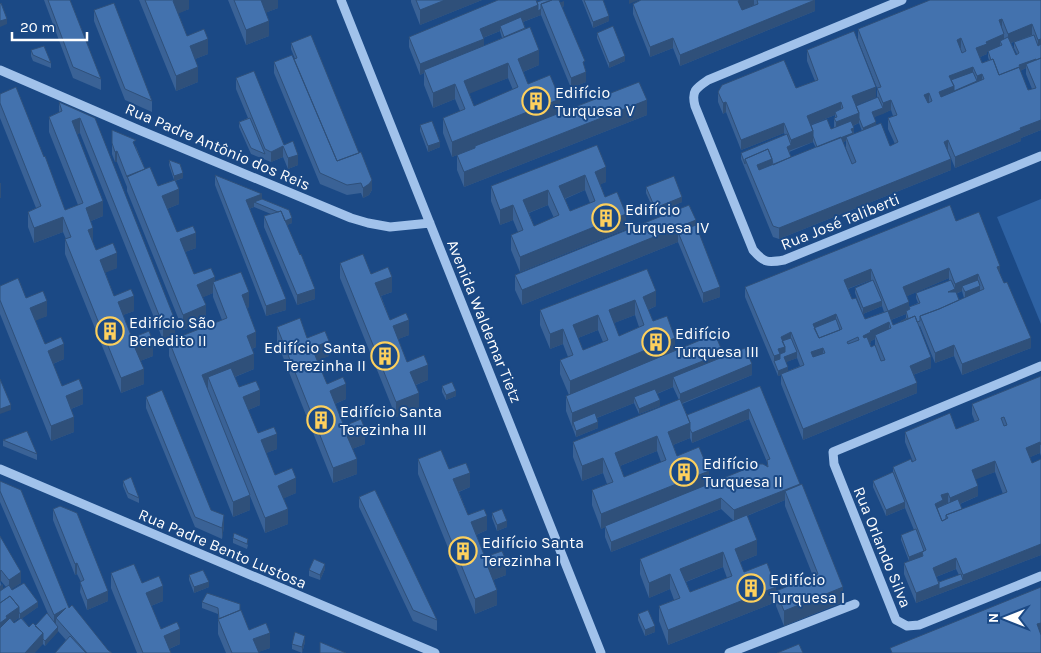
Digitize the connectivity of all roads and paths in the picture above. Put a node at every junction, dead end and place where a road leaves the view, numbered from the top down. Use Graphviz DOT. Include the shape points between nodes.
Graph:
graph roads {
  1 [pos="341,0"];
  2 [pos="902,0"];
  3 [pos="0,70"];
  4 [pos="1041,156"];
  5 [pos="430,224"];
  6 [pos="1041,366"];
  7 [pos="0,469"];
  8 [pos="1041,576"];
  9 [pos="855,604"];
  10 [pos="436,653"];
  11 [pos="602,653"];
  12 [pos="729,653"];
  1 -- 5 [label="street, Avenida Waldemar Tietz"];
  2 -- 4 [label="street, Rua José Taliberti" via="708,80 694,92 695,106 753,250 760,259 769,262 784,260"];
  3 -- 5 [label="street, Rua Padre Antônio dos Reis" via="351,218 390,227"];
  5 -- 11 [label="street, Avenida Waldemar Tietz"];
  6 -- 8 [label="street, Rua Orlando Silva" via="834,452 833,458 896,620 907,626 918,625"];
  7 -- 10 [label="street, Rua Padre Bento Lustosa"];
  9 -- 12 [label="street"];
}
